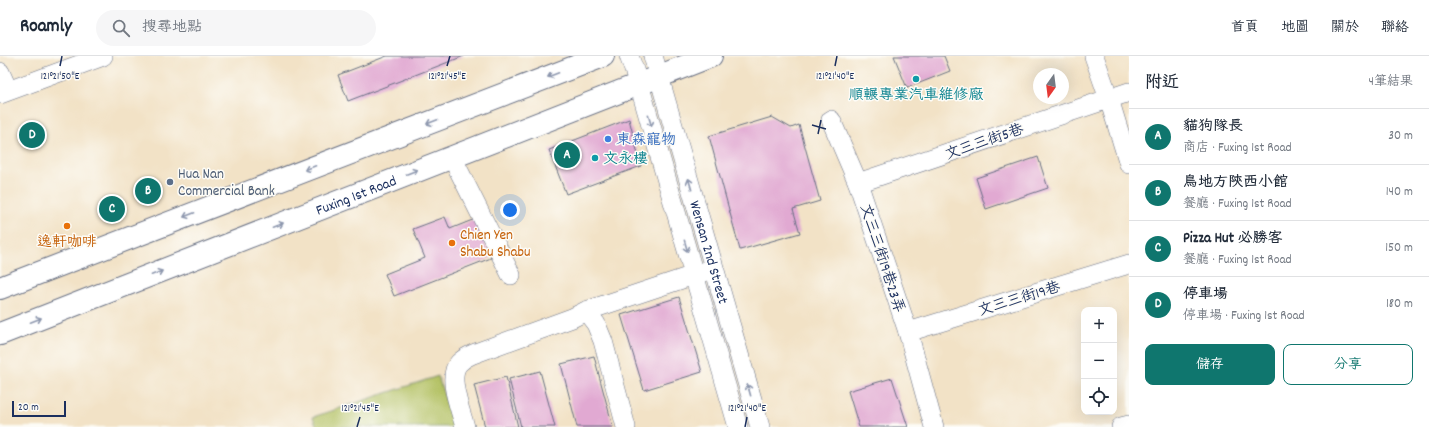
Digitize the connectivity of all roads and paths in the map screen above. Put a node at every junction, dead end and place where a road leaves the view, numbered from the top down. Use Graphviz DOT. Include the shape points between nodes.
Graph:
graph roads {
  1 [pos="103,56"];
  2 [pos="603,56"];
  3 [pos="629,56"];
  4 [pos="653,56"];
  5 [pos="711,56"];
  6 [pos="1094,56"];
  7 [pos="0,72"];
  8 [pos="649,80"];
  9 [pos="4,92"];
  10 [pos="1129,92"];
  11 [pos="1109,99"];
  12 [pos="831,120"];
  13 [pos="452,157"];
  14 [pos="1129,164"];
  15 [pos="858,183"];
  16 [pos="1129,264"];
  17 [pos="714,268"];
  18 [pos="694,274"];
  19 [pos="511,275"];
  20 [pos="0,288"];
  21 [pos="586,311"];
  22 [pos="908,332"];
  23 [pos="0,334"];
  24 [pos="1129,425"];
  25 [pos="465,427"];
  26 [pos="626,427"];
  27 [pos="738,427"];
  28 [pos="760,427"];
  29 [pos="934,427"];
  30 [pos="1121,427"];
  1 -- 9 [label="street"];
  2 -- 20 [label="main road, one-way"];
  3 -- 8 [label="street"];
  4 -- 8 [label="street"];
  5 -- 8 [label="main road, Fuxing 1st Road"];
  6 -- 11 [label="street"];
  7 -- 9 [label="street"];
  8 -- 13 [label="main road, Fuxing 1st Road"];
  17 -- 8 [label="street, Wensan 2nd Street, one-way"];
  8 -- 18 [label="street, Wensan 2nd Street, one-way"];
  10 -- 11 [label="street, 文三三街5巷"];
  11 -- 14 [label="street"];
  11 -- 15 [label="street, 文三三街5巷"];
  12 -- 15 [label="street, 文三三街19巷23弄"];
  13 -- 19 [label="street"];
  23 -- 13 [label="main road, Fuxing 1st Road, one-way"];
  15 -- 22 [label="street, 文三三街19巷23弄"];
  16 -- 22 [label="street, 文三三街19巷"];
  17 -- 18 [label="street"];
  28 -- 17 [label="street, Wensan 2nd Street, one-way"];
  18 -- 21 [label="street"];
  18 -- 27 [label="street, Wensan 2nd Street"];
  21 -- 25 [label="street" via="472,354 459,363 454,382"];
  21 -- 26 [label="street" via="596,324 603,341"];
  22 -- 29 [label="street, 文三三街19巷23弄"];
  24 -- 30 [label="street"];
}
